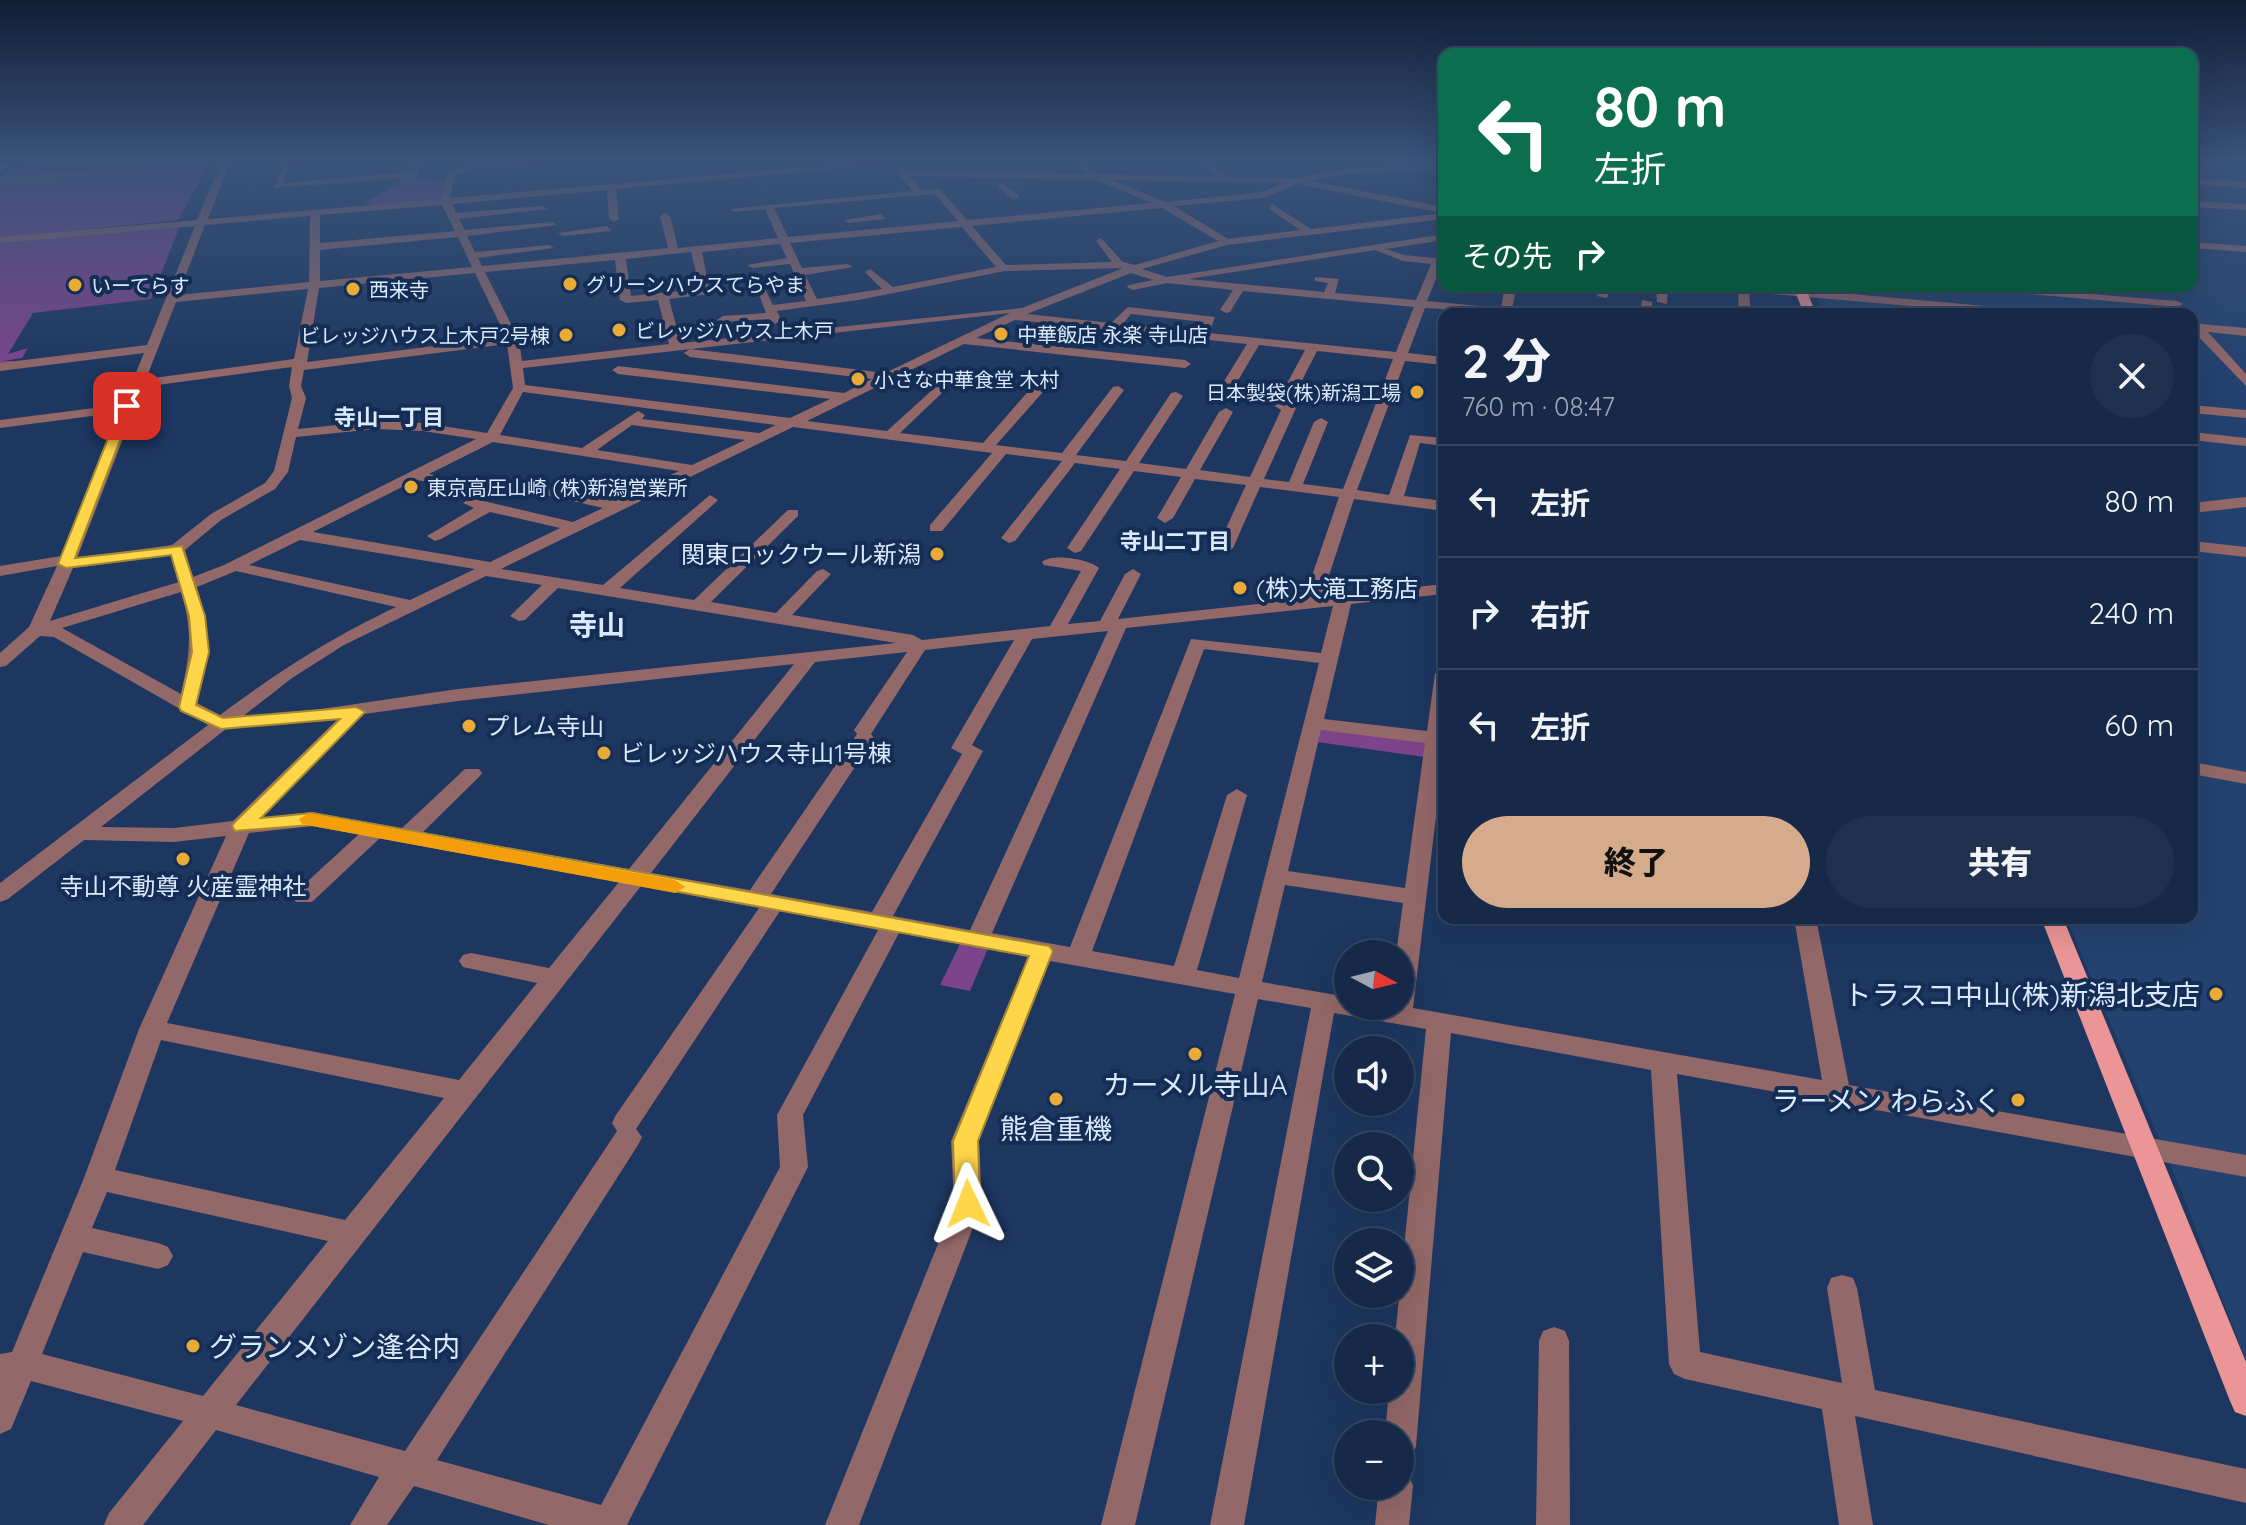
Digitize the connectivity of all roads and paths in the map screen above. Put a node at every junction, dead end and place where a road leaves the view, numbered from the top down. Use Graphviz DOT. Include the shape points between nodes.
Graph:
graph roads {
  1 [pos="89,231"];
  2 [pos="197,231"];
  3 [pos="315,231"];
  4 [pos="383,231"];
  5 [pos="461,231"];
  6 [pos="490,231"];
  7 [pos="523,231"];
  8 [pos="571,231"];
  9 [pos="611,231"];
  10 [pos="668,231"];
  11 [pos="779,231"];
  12 [pos="857,231"];
  13 [pos="891,231"];
  14 [pos="971,231"];
  15 [pos="988,231"];
  16 [pos="1208,231"];
  17 [pos="1299,231"];
  18 [pos="1346,231"];
  19 [pos="882,232"];
  20 [pos="563,233"];
  21 [pos="462,234"];
  22 [pos="859,234"];
  23 [pos="991,235"];
  24 [pos="835,236"];
  25 [pos="1438,238"];
  26 [pos="0,240"];
  27 [pos="783,241"];
  28 [pos="1101,241"];
  29 [pos="315,242"];
  30 [pos="525,242"];
  31 [pos="1226,242"];
  32 [pos="2198,245"];
  33 [pos="896,247"];
  34 [pos="549,248"];
  35 [pos="1377,248"];
  36 [pos="2246,249"];
  37 [pos="696,250"];
  38 [pos="674,252"];
  39 [pos="473,255"];
  40 [pos="616,257"];
  41 [pos="1438,261"];
  42 [pos="752,265"];
  43 [pos="795,266"];
  44 [pos="1129,267"];
  45 [pos="1005,268"];
  46 [pos="481,271"];
  47 [pos="870,272"];
  48 [pos="1438,274"];
  49 [pos="1319,279"];
  50 [pos="1166,280"];
  51 [pos="314,286"];
  52 [pos="1133,287"];
  53 [pos="1240,287"];
  54 [pos="890,290"];
  55 [pos="761,291"];
  56 [pos="1457,292"];
  57 [pos="1662,292"];
  58 [pos="1828,292"];
  59 [pos="1999,292"];
  60 [pos="2049,292"];
  61 [pos="2167,292"];
  62 [pos="1328,295"];
  63 [pos="662,296"];
  64 [pos="169,299"];
  65 [pos="1663,302"];
  66 [pos="813,303"];
  67 [pos="1419,304"];
  68 [pos="2177,304"];
  69 [pos="1032,307"];
  70 [pos="1452,307"];
  71 [pos="1457,308"];
  72 [pos="1978,308"];
  73 [pos="2012,308"];
  74 [pos="2181,308"];
  75 [pos="1226,310"];
  76 [pos="767,312"];
  77 [pos="1015,316"];
  78 [pos="2198,326"];
  79 [pos="1114,327"];
  80 [pos="2198,329"];
  81 [pos="2246,332"];
  82 [pos="783,335"];
  83 [pos="1201,336"];
  84 [pos="1262,338"];
  85 [pos="513,340"];
  86 [pos="964,340"];
  87 [pos="729,341"];
  88 [pos="1131,344"];
  89 [pos="1318,344"];
  90 [pos="676,346"];
  91 [pos="151,348"];
  92 [pos="1170,348"];
  93 [pos="654,349"];
  94 [pos="1400,356"];
  95 [pos="1437,357"];
  96 [pos="300,364"];
  97 [pos="1185,364"];
  98 [pos="516,365"];
  99 [pos="0,367"];
  100 [pos="618,370"];
  101 [pos="888,377"];
  102 [pos="1045,381"];
  103 [pos="2246,382"];
  104 [pos="136,384"];
  105 [pos="940,387"];
  106 [pos="519,388"];
  107 [pos="1118,390"];
  108 [pos="1176,396"];
  109 [pos="847,397"];
  110 [pos="651,405"];
  111 [pos="2198,410"];
  112 [pos="2246,414"];
  113 [pos="629,421"];
  114 [pos="1321,422"];
  115 [pos="795,423"];
  116 [pos="0,424"];
  117 [pos="289,434"];
  118 [pos="890,435"];
  119 [pos="492,437"];
  120 [pos="2198,437"];
  121 [pos="764,438"];
  122 [pos="1438,441"];
  123 [pos="2246,442"];
  124 [pos="994,449"];
  125 [pos="587,451"];
  126 [pos="1068,458"];
  127 [pos="1130,466"];
  128 [pos="697,470"];
  129 [pos="1191,474"];
  130 [pos="416,476"];
  131 [pos="1256,482"];
  132 [pos="463,485"];
  133 [pos="521,485"];
  134 [pos="1294,487"];
  135 [pos="1348,494"];
  136 [pos="710,500"];
  137 [pos="1395,500"];
  138 [pos="2246,502"];
  139 [pos="471,503"];
  140 [pos="1438,505"];
  141 [pos="488,507"];
  142 [pos="621,507"];
  143 [pos="2198,507"];
  144 [pos="793,513"];
  145 [pos="1165,518"];
  146 [pos="578,528"];
  147 [pos="936,528"];
  148 [pos="300,535"];
  149 [pos="435,536"];
  150 [pos="1009,538"];
  151 [pos="2198,547"];
  152 [pos="1075,548"];
  153 [pos="1225,548"];
  154 [pos="177,549"];
  155 [pos="2246,552"];
  156 [pos="66,562"];
  157 [pos="1050,562"];
  158 [pos="233,566"];
  159 [pos="489,569"];
  160 [pos="0,571"];
  161 [pos="823,574"];
  162 [pos="1133,574"];
  163 [pos="555,582"];
  164 [pos="187,585"];
  165 [pos="607,590"];
  166 [pos="1438,590"];
  167 [pos="1343,600"];
  168 [pos="1311,604"];
  169 [pos="411,605"];
  170 [pos="698,605"];
  171 [pos="519,616"];
  172 [pos="780,618"];
  173 [pos="1111,626"];
  174 [pos="36,630"];
  175 [pos="1055,632"];
  176 [pos="1023,636"];
  177 [pos="941,645"];
  178 [pos="916,647"];
  179 [pos="808,659"];
  180 [pos="1327,659"];
  181 [pos="0,662"];
  182 [pos="187,707"];
  183 [pos="356,712"];
  184 [pos="1438,722"];
  185 [pos="1312,723"];
  186 [pos="221,724"];
  187 [pos="1436,738"];
  188 [pos="2198,769"];
  189 [pos="472,773"];
  190 [pos="2246,778"];
  191 [pos="1237,795"];
  192 [pos="241,826"];
  193 [pos="375,831"];
  194 [pos="77,833"];
  195 [pos="405,837"];
  196 [pos="1275,876"];
  197 [pos="631,879"];
  198 [pos="0,894"];
  199 [pos="304,897"];
  200 [pos="1415,897"];
  201 [pos="764,902"];
  202 [pos="885,924"];
  203 [pos="1806,924"];
  204 [pos="2054,924"];
  205 [pos="977,940"];
  206 [pos="1409,940"];
  207 [pos="1042,951"];
  208 [pos="1078,958"];
  209 [pos="471,961"];
  210 [pos="1183,976"];
  211 [pos="553,977"];
  212 [pos="1247,987"];
  213 [pos="1334,1003"];
  214 [pos="1414,1017"];
  215 [pos="1337,1020"];
  216 [pos="1439,1022"];
  217 [pos="152,1029"];
  218 [pos="1663,1062"];
  219 [pos="463,1091"];
  220 [pos="1838,1095"];
  221 [pos="2147,1149"];
  222 [pos="2246,1166"];
  223 [pos="98,1178"];
  224 [pos="351,1234"];
  225 [pos="74,1237"];
  226 [pos="158,1256"];
  227 [pos="1842,1288"];
  228 [pos="1554,1341"];
  229 [pos="11,1366"];
  230 [pos="1848,1399"];
  231 [pos="2246,1401"];
  232 [pos="210,1413"];
  233 [pos="0,1418"];
  234 [pos="1402,1420"];
  235 [pos="408,1470"];
  236 [pos="2246,1486"];
  237 [pos="1395,1500"];
  238 [pos="606,1524"];
  239 [pos="121,1525"];
  240 [pos="367,1525"];
  241 [pos="842,1525"];
  242 [pos="1118,1525"];
  243 [pos="1227,1525"];
  244 [pos="1392,1525"];
  245 [pos="1553,1525"];
  246 [pos="1856,1525"];
  1 -- 26 [label="street"];
  2 -- 64 [label="street"];
  3 -- 29 [label="street"];
  4 -- 29 [label="street"];
  5 -- 21 [label="street"];
  6 -- 21 [label="street"];
  7 -- 30 [label="street"];
  8 -- 20 [label="street"];
  9 -- 40 [label="street"];
  10 -- 38 [label="street"];
  11 -- 27 [label="street"];
  12 -- 22 [label="street"];
  13 -- 19 [label="street"];
  14 -- 45 [label="street"];
  15 -- 23 [label="street"];
  16 -- 31 [label="street"];
  17 -- 31 [label="street"];
  18 -- 35 [label="street"];
  19 -- 22 [label="street"];
  19 -- 33 [label="street"];
  21 -- 29 [label="street"];
  21 -- 39 [label="street"];
  22 -- 24 [label="street"];
  24 -- 27 [label="street"];
  24 -- 43 [label="street" via="849,256"];
  25 -- 35 [label="street"];
  27 -- 37 [label="street"];
  27 -- 43 [label="street"];
  28 -- 44 [label="street"];
  29 -- 51 [label="street"];
  31 -- 44 [label="street"];
  32 -- 36 [label="street"];
  34 -- 39 [label="street"];
  35 -- 41 [label="street" via="1403,258"];
  35 -- 50 [label="street"];
  37 -- 38 [label="street"];
  37 -- 63 [label="street" via="706,292"];
  38 -- 40 [label="street"];
  39 -- 46 [label="street"];
  40 -- 46 [label="street"];
  40 -- 63 [label="street" via="626,300"];
  42 -- 43 [label="street"];
  43 -- 66 [label="street"];
  44 -- 45 [label="street" via="1061,261"];
  44 -- 50 [label="street"];
  44 -- 69 [label="street"];
  45 -- 54 [label="street"];
  46 -- 51 [label="street"];
  46 -- 85 [label="street"];
  47 -- 54 [label="street"];
  48 -- 67 [label="street"];
  49 -- 62 [label="street" via="1335,281"];
  50 -- 52 [label="street"];
  50 -- 53 [label="street"];
  51 -- 64 [label="street"];
  51 -- 96 [label="street"];
  53 -- 62 [label="street"];
  53 -- 75 [label="street"];
  54 -- 66 [label="street"];
  55 -- 76 [label="street"];
  56 -- 70 [label="street"];
  57 -- 65 [label="street"];
  58 -- 72 [label="street"];
  59 -- 73 [label="street"];
  60 -- 68 [label="street"];
  61 -- 68 [label="street"];
  62 -- 67 [label="street" via="1359,303"];
  63 -- 90 [label="street"];
  64 -- 91 [label="street"];
  66 -- 76 [label="street"];
  67 -- 70 [label="street"];
  67 -- 94 [label="street"];
  68 -- 74 [label="street"];
  69 -- 77 [label="street"];
  69 -- 82 [label="street"];
  70 -- 71 [label="street"];
  76 -- 82 [label="street"];
  76 -- 87 [label="street" via="721,315"];
  77 -- 79 [label="street"];
  77 -- 86 [label="street"];
  78 -- 81 [label="street"];
  79 -- 83 [label="street" via="1128,310 1211,319"];
  79 -- 88 [label="street"];
  80 -- 103 [label="street"];
  82 -- 87 [label="street"];
  83 -- 84 [label="street"];
  83 -- 92 [label="street"];
  84 -- 89 [label="street"];
  84 -- 129 [label="street"];
  85 -- 96 [label="street"];
  85 -- 98 [label="street"];
  86 -- 88 [label="street"];
  86 -- 101 [label="street"];
  87 -- 90 [label="street"];
  88 -- 92 [label="street"];
  88 -- 92 [label="street"];
  89 -- 94 [label="street"];
  89 -- 131 [label="street"];
  90 -- 93 [label="street"];
  91 -- 99 [label="street"];
  91 -- 104 [label="street"];
  92 -- 97 [label="street"];
  93 -- 98 [label="street"];
  93 -- 101 [label="street"];
  94 -- 95 [label="street"];
  94 -- 135 [label="street"];
  96 -- 104 [label="street"];
  96 -- 117 [label="street" via="295,386 299,398"];
  98 -- 106 [label="street"];
  100 -- 109 [label="street"];
  101 -- 109 [label="street"];
  102 -- 124 [label="street"];
  104 -- 156 [label="street"];
  105 -- 118 [label="street"];
  106 -- 110 [label="street"];
  106 -- 119 [label="street"];
  107 -- 126 [label="street"];
  108 -- 127 [label="street"];
  109 -- 115 [label="street"];
  110 -- 113 [label="street"];
  110 -- 115 [label="street"];
  111 -- 112 [label="street"];
  113 -- 121 [label="street"];
  113 -- 125 [label="street"];
  114 -- 134 [label="street"];
  115 -- 118 [label="street"];
  115 -- 121 [label="street"];
  116 -- 116 [label="street" via="110,410"];
  117 -- 119 [label="street" via="399,425"];
  117 -- 154 [label="street" via="281,472 270,486 216,517"];
  118 -- 124 [label="street"];
  119 -- 125 [label="street"];
  119 -- 130 [label="street"];
  120 -- 123 [label="street"];
  121 -- 128 [label="street"];
  122 -- 137 [label="street" via="1415,438"];
  124 -- 126 [label="street"];
  124 -- 147 [label="street"];
  125 -- 128 [label="street"];
  126 -- 127 [label="street"];
  126 -- 150 [label="street"];
  127 -- 129 [label="street"];
  127 -- 152 [label="street"];
  128 -- 142 [label="street"];
  129 -- 131 [label="street"];
  129 -- 145 [label="street"];
  130 -- 132 [label="street"];
  130 -- 148 [label="street"];
  131 -- 134 [label="street"];
  131 -- 153 [label="street"];
  133 -- 142 [label="street"];
  134 -- 135 [label="street"];
  135 -- 137 [label="street"];
  135 -- 168 [label="street"];
  136 -- 165 [label="street"];
  137 -- 140 [label="street"];
  138 -- 143 [label="street"];
  139 -- 141 [label="street"];
  141 -- 146 [label="street"];
  141 -- 149 [label="street"];
  142 -- 146 [label="street"];
  144 -- 170 [label="street"];
  146 -- 159 [label="street"];
  148 -- 158 [label="street"];
  148 -- 159 [label="street"];
  151 -- 155 [label="street"];
  154 -- 156 [label="street"];
  154 -- 164 [label="street"];
  156 -- 160 [label="street"];
  156 -- 174 [label="street"];
  157 -- 175 [label="street" via="1091,568"];
  158 -- 164 [label="street"];
  158 -- 169 [label="street"];
  159 -- 163 [label="street"];
  159 -- 169 [label="street"];
  161 -- 172 [label="street"];
  162 -- 173 [label="street"];
  163 -- 165 [label="street"];
  163 -- 171 [label="street"];
  164 -- 174 [label="street"];
  164 -- 182 [label="street" via="200,652"];
  165 -- 170 [label="street"];
  166 -- 167 [label="street"];
  167 -- 168 [label="street"];
  167 -- 180 [label="street"];
  168 -- 173 [label="street"];
  169 -- 186 [label="street" via="309,659"];
  170 -- 172 [label="street"];
  172 -- 177 [label="street"];
  173 -- 175 [label="street"];
  173 -- 205 [label="street" via="1117,631"];
  174 -- 181 [label="street"];
  174 -- 182 [label="street" via="58,632"];
  175 -- 176 [label="street"];
  176 -- 177 [label="street"];
  176 -- 202 [label="street"];
  177 -- 178 [label="street"];
  178 -- 179 [label="street"];
  178 -- 201 [label="street"];
  179 -- 183 [label="street" via="458,695"];
  179 -- 197 [label="street"];
  180 -- 185 [label="street"];
  180 -- 208 [label="street" via="1197,643"];
  182 -- 186 [label="street"];
  183 -- 186 [label="street"];
  183 -- 192 [label="street"];
  184 -- 187 [label="street"];
  185 -- 187 [label="street"];
  185 -- 196 [label="street"];
  186 -- 194 [label="street"];
  187 -- 200 [label="street"];
  188 -- 190 [label="street"];
  189 -- 195 [label="street"];
  191 -- 210 [label="street"];
  192 -- 193 [label="street" via="312,819"];
  192 -- 194 [label="street" via="174,835"];
  192 -- 217 [label="street"];
  193 -- 195 [label="street"];
  193 -- 199 [label="street"];
  194 -- 198 [label="street"];
  195 -- 197 [label="street"];
  196 -- 200 [label="street"];
  196 -- 212 [label="street"];
  197 -- 201 [label="street"];
  197 -- 211 [label="street"];
  200 -- 206 [label="street"];
  201 -- 202 [label="street"];
  201 -- 235 [label="street" via="626,1130"];
  202 -- 205 [label="street"];
  202 -- 238 [label="street" via="790,1115 794,1167"];
  203 -- 220 [label="street"];
  204 -- 221 [label="main road"];
  205 -- 207 [label="street"];
  207 -- 208 [label="street"];
  207 -- 241 [label="street" via="965,1141 968,1204"];
  208 -- 210 [label="street"];
  209 -- 211 [label="street"];
  210 -- 212 [label="street"];
  211 -- 219 [label="street"];
  212 -- 213 [label="street"];
  212 -- 242 [label="street"];
  214 -- 216 [label="street"];
  215 -- 243 [label="street"];
  216 -- 218 [label="street"];
  216 -- 234 [label="street"];
  217 -- 219 [label="street"];
  217 -- 223 [label="street"];
  218 -- 220 [label="street"];
  218 -- 230 [label="street" via="1685,1364"];
  219 -- 224 [label="street"];
  220 -- 221 [label="street"];
  221 -- 222 [label="street"];
  221 -- 231 [label="main road"];
  223 -- 224 [label="street"];
  223 -- 225 [label="street"];
  224 -- 232 [label="street"];
  225 -- 226 [label="street"];
  225 -- 229 [label="street"];
  227 -- 230 [label="street"];
  228 -- 245 [label="street"];
  229 -- 232 [label="street"];
  229 -- 233 [label="street"];
  230 -- 236 [label="street"];
  230 -- 246 [label="street"];
  232 -- 235 [label="street"];
  232 -- 239 [label="street"];
  235 -- 238 [label="street"];
  235 -- 240 [label="street"];
  237 -- 244 [label="street"];
}
